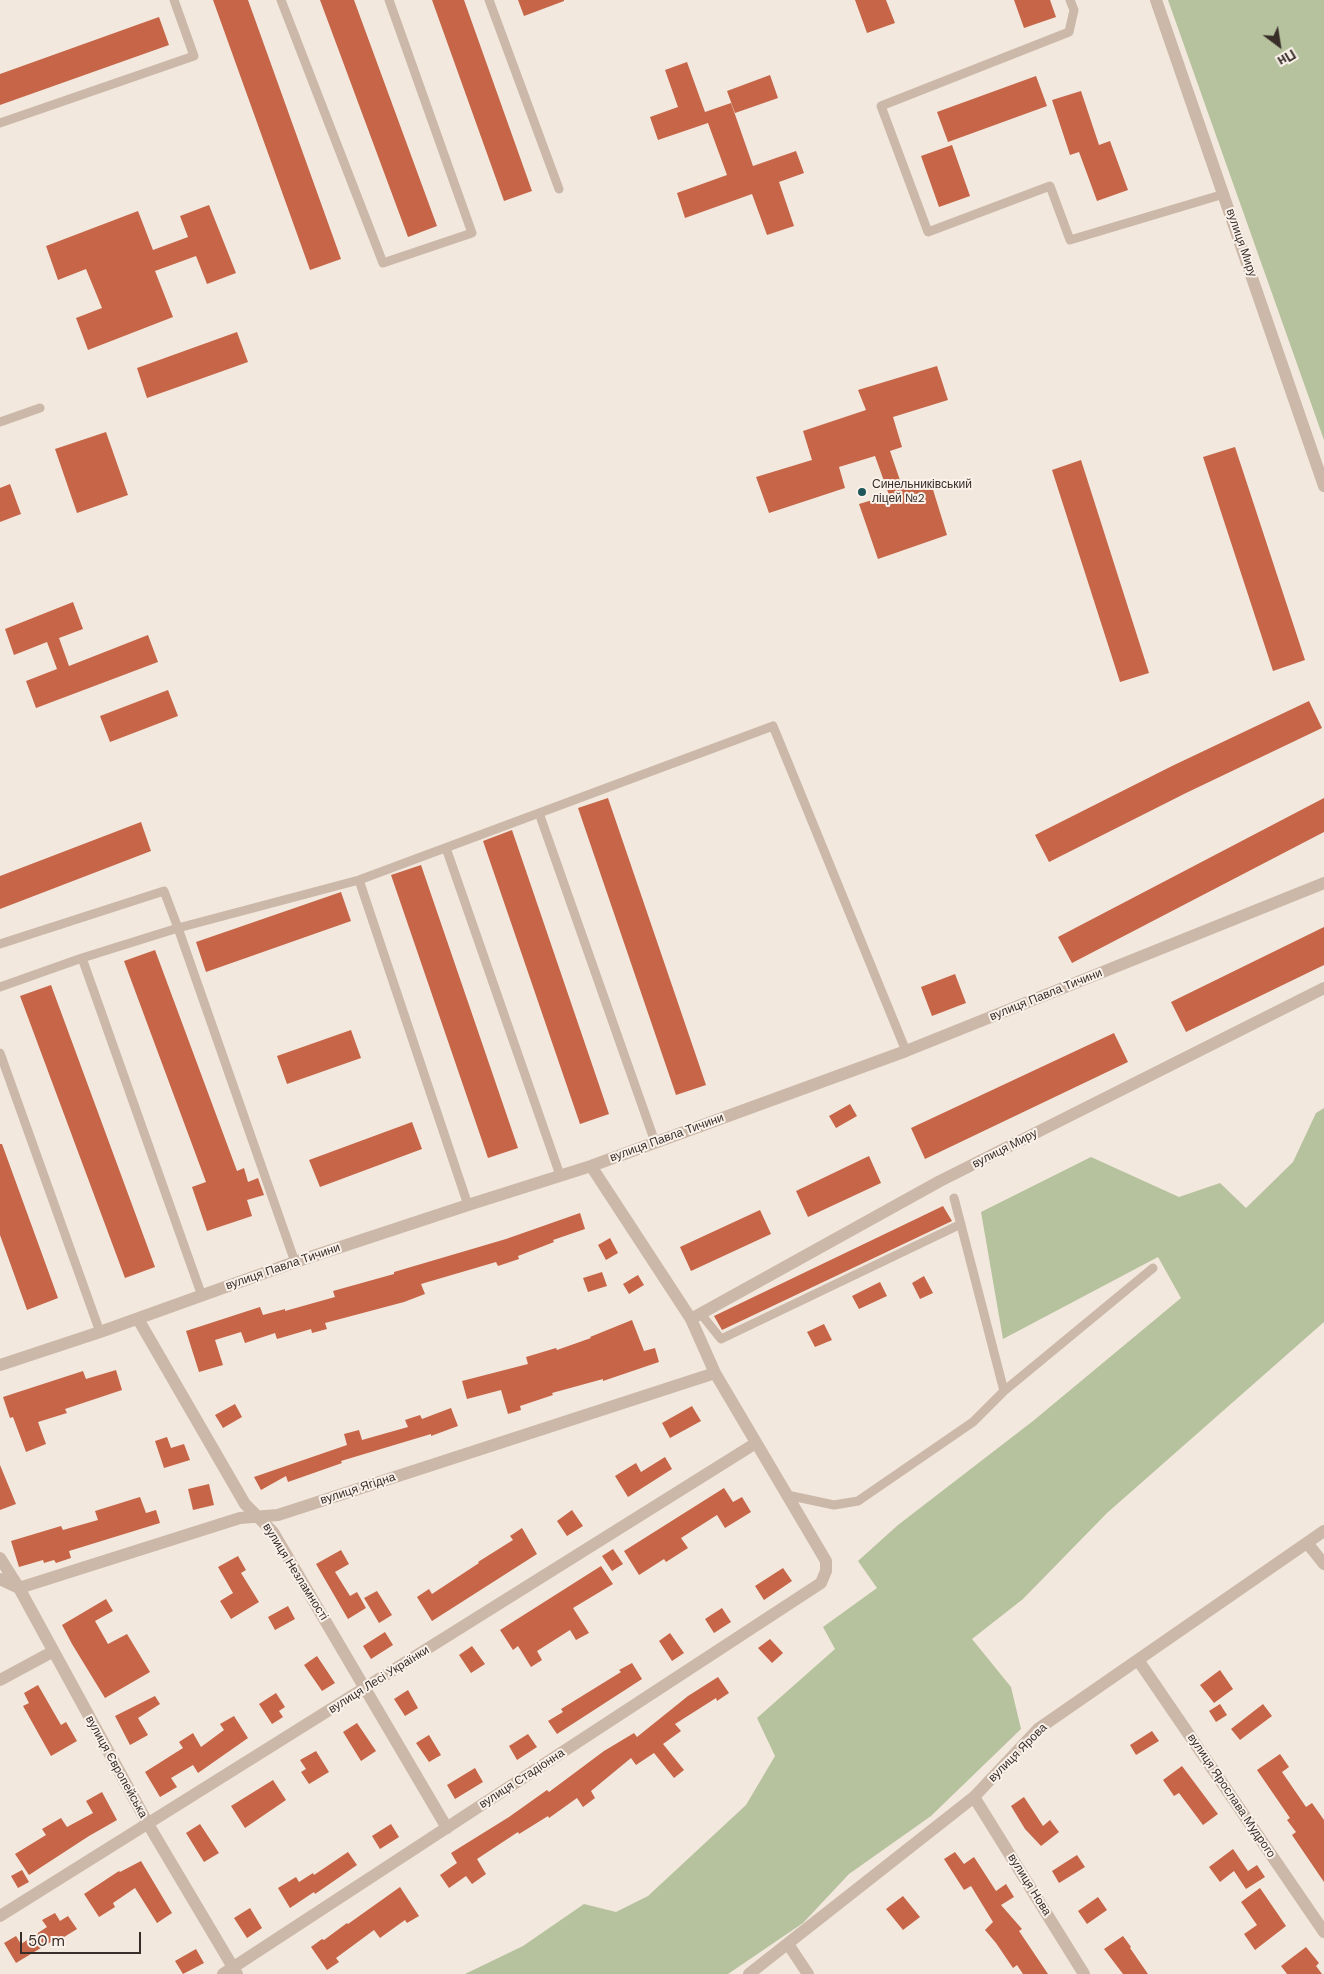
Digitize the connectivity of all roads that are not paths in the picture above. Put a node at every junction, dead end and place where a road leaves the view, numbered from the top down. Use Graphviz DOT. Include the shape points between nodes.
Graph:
graph roads {
  1 [pos="174,0"];
  2 [pos="281,0"];
  3 [pos="389,0"];
  4 [pos="490,0"];
  5 [pos="1070,0"];
  6 [pos="1156,0"];
  7 [pos="0,123"];
  8 [pos="559,189"];
  9 [pos="1224,194"];
  10 [pos="40,408"];
  11 [pos="0,422"];
  12 [pos="1324,486"];
  13 [pos="539,813"];
  14 [pos="446,848"];
  15 [pos="359,880"];
  16 [pos="1324,883"];
  17 [pos="178,928"];
  18 [pos="0,944"];
  19 [pos="82,958"];
  20 [pos="0,987"];
  21 [pos="1324,988"];
  22 [pos="906,1051"];
  23 [pos="0,1053"];
  24 [pos="656,1142"];
  25 [pos="590,1166"];
  26 [pos="560,1175"];
  27 [pos="954,1198"];
  28 [pos="468,1204"];
  29 [pos="961,1224"];
  30 [pos="295,1262"];
  31 [pos="1153,1268"];
  32 [pos="202,1296"];
  33 [pos="696,1317"];
  34 [pos="138,1319"];
  35 [pos="100,1332"];
  36 [pos="0,1365"];
  37 [pos="715,1373"];
  38 [pos="1004,1392"];
  39 [pos="756,1443"];
  40 [pos="787,1495"];
  41 [pos="260,1517"];
  42 [pos="1324,1531"];
  43 [pos="1308,1544"];
  44 [pos="0,1558"];
  45 [pos="1324,1564"];
  46 [pos="0,1578"];
  47 [pos="19,1588"];
  48 [pos="52,1652"];
  49 [pos="1138,1660"];
  50 [pos="0,1680"];
  51 [pos="366,1688"];
  52 [pos="974,1797"];
  53 [pos="148,1824"];
  54 [pos="447,1828"];
  55 [pos="0,1916"];
  56 [pos="1324,1932"];
  57 [pos="788,1944"];
  58 [pos="231,1972"];
  59 [pos="748,1974"];
  60 [pos="808,1974"];
  61 [pos="1084,1974"];
  1 -- 7 [label="lane" via="194,56"];
  2 -- 3 [label="lane" via="383,263 472,233"];
  4 -- 8 [label="lane"];
  5 -- 9 [label="lane" via="1074,10 1069,32 881,106 928,232 1050,186 1070,240"];
  6 -- 9 [label="street, вулиця Миру"];
  9 -- 12 [label="street, вулиця Миру"];
  10 -- 11 [label="lane"];
  13 -- 14 [label="lane"];
  13 -- 22 [label="lane" via="773,726"];
  13 -- 24 [label="lane"];
  14 -- 15 [label="lane"];
  14 -- 26 [label="lane"];
  15 -- 17 [label="lane"];
  15 -- 28 [label="lane"];
  16 -- 22 [label="street, вулиця Павла Тичини"];
  17 -- 18 [label="lane" via="164,891"];
  17 -- 19 [label="lane"];
  17 -- 30 [label="lane"];
  19 -- 20 [label="lane"];
  19 -- 32 [label="lane"];
  21 -- 33 [label="street, вулиця Миру" via="940,1181"];
  22 -- 24 [label="street, вулиця Павла Тичини"];
  23 -- 35 [label="lane"];
  24 -- 25 [label="street, вулиця Павла Тичини"];
  25 -- 26 [label="street, вулиця Павла Тичини"];
  25 -- 33 [label="street"];
  26 -- 28 [label="street, вулиця Павла Тичини"];
  27 -- 29 [label="lane"];
  28 -- 30 [label="street, вулиця Павла Тичини"];
  29 -- 33 [label="lane" via="721,1339"];
  29 -- 38 [label="lane"];
  30 -- 32 [label="street, вулиця Павла Тичини"];
  31 -- 38 [label="lane"];
  32 -- 34 [label="street, вулиця Павла Тичини"];
  33 -- 37 [label="street"];
  34 -- 35 [label="street, вулиця Павла Тичини"];
  34 -- 41 [label="street, вулиця Незламності" via="244,1504"];
  35 -- 36 [label="street, вулиця Павла Тичини"];
  37 -- 39 [label="street"];
  37 -- 41 [label="street, вулиця Ягідна" via="288,1512"];
  38 -- 40 [label="lane" via="973,1422 858,1501 834,1505"];
  39 -- 40 [label="street"];
  39 -- 51 [label="street, вулиця Лесі Українки"];
  40 -- 54 [label="street, вулиця Стадіонна" via="826,1561 821,1583"];
  41 -- 47 [label="street, вулиця Ягідна" via="240,1518"];
  41 -- 51 [label="street, вулиця Незламності"];
  42 -- 43 [label="street, вулиця Ярова"];
  43 -- 45 [label="street"];
  43 -- 49 [label="street, вулиця Ярова"];
  44 -- 47 [label="street, вулиця Європейська"];
  46 -- 47 [label="street"];
  47 -- 48 [label="street, вулиця Європейська"];
  48 -- 50 [label="street"];
  48 -- 53 [label="street, вулиця Європейська"];
  49 -- 52 [label="street, вулиця Ярова" via="1038,1729"];
  49 -- 56 [label="street, вулиця Ярослава Мудрого"];
  51 -- 53 [label="street, вулиця Лесі Українки"];
  51 -- 54 [label="street, вулиця Незламності"];
  52 -- 57 [label="street, вулиця Ярова"];
  52 -- 61 [label="street, вулиця Нова"];
  53 -- 55 [label="street, вулиця Лесі Українки"];
  53 -- 58 [label="street, вулиця Європейська"];
  54 -- 58 [label="street, вулиця Стадіонна"];
  57 -- 59 [label="street, вулиця Ярова"];
  57 -- 60 [label="street"];
}
